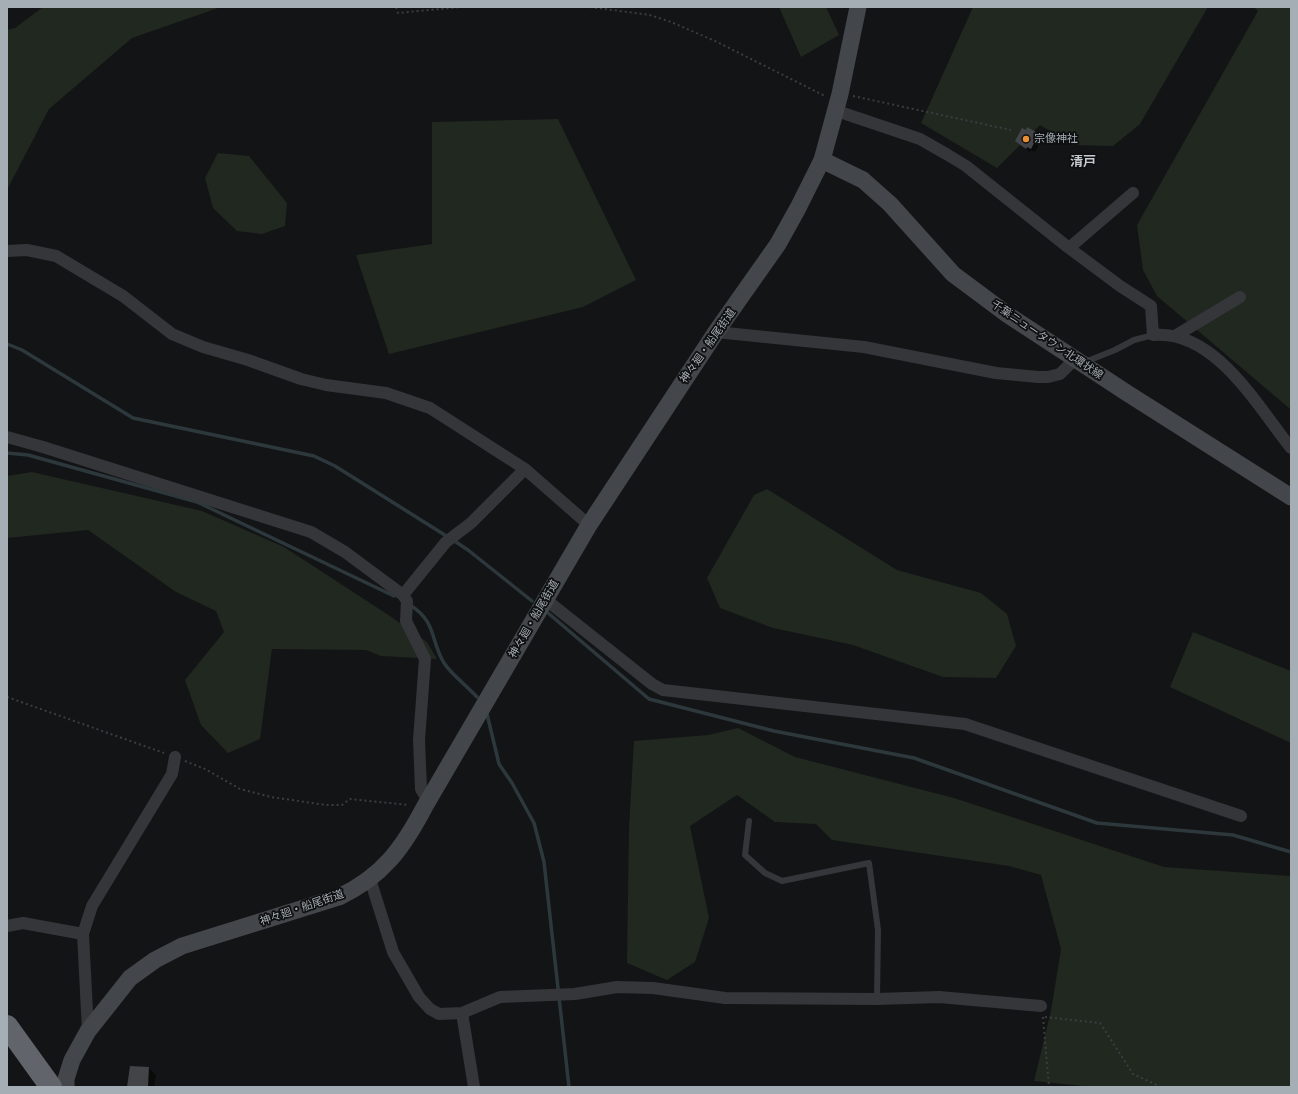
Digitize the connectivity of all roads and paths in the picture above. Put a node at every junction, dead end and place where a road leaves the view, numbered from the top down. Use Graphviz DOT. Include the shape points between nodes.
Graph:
graph roads {
  1 [pos="396,7"];
  2 [pos="461,7"];
  3 [pos="590,7"];
  4 [pos="858,7"];
  5 [pos="837,102"];
  6 [pos="1011,130"];
  7 [pos="822,160"];
  8 [pos="1133,193"];
  9 [pos="1069,248"];
  10 [pos="7,250"];
  11 [pos="1240,297"];
  12 [pos="716,332"];
  13 [pos="1153,335"];
  14 [pos="1175,336"];
  15 [pos="1078,361"];
  16 [pos="7,438"];
  17 [pos="1291,448"];
  18 [pos="525,469"];
  19 [pos="1291,497"];
  20 [pos="589,525"];
  21 [pos="406,603"];
  22 [pos="542,604"];
  23 [pos="7,697"];
  24 [pos="175,757"];
  25 [pos="426,804"];
  26 [pos="1241,816"];
  27 [pos="749,821"];
  28 [pos="370,879"];
  29 [pos="7,926"];
  30 [pos="83,934"];
  31 [pos="877,999"];
  32 [pos="1042,1006"];
  33 [pos="462,1013"];
  34 [pos="7,1026"];
  35 [pos="88,1030"];
  36 [pos="51,1087"];
  37 [pos="66,1087"];
  38 [pos="474,1087"];
  39 [pos="1049,1087"];
  40 [pos="1160,1087"];
  1 -- 2 [label="path" via="398,13"];
  3 -- 5 [label="path" via="650,15 671,22"];
  4 -- 5 [label="street, 神々廻・船尾街道"];
  5 -- 6 [label="path"];
  5 -- 7 [label="street, 神々廻・船尾街道"];
  5 -- 9 [label="street" via="920,140 966,166"];
  7 -- 12 [label="street, 神々廻・船尾街道" via="778,244"];
  7 -- 15 [label="street, 千葉ニュータウン北環状線" via="863,180 890,204 953,274 1008,315"];
  8 -- 9 [label="street"];
  9 -- 13 [label="street" via="1151,306"];
  10 -- 18 [label="street" via="27,250 56,256 123,296 172,334 203,347 301,379 326,385 386,392 430,408"];
  11 -- 14 [label="street"];
  12 -- 15 [label="street" via="864,347 996,373 1038,377 1060,374"];
  12 -- 20 [label="street, 神々廻・船尾街道"];
  13 -- 14 [label="street" via="1166,333"];
  13 -- 15 [label="lane" via="1134,340 1116,350"];
  14 -- 17 [label="street" via="1203,349 1234,375"];
  15 -- 19 [label="street, 千葉ニュータウン北環状線"];
  16 -- 21 [label="street" via="43,447 311,532 345,552"];
  18 -- 20 [label="street"];
  18 -- 21 [label="street" via="471,524 446,542"];
  20 -- 22 [label="street, 神々廻・船尾街道"];
  21 -- 25 [label="street" via="406,621 425,659 419,740 421,789"];
  22 -- 25 [label="street, 神々廻・船尾街道"];
  22 -- 26 [label="street" via="663,690 965,724"];
  23 -- 24 [label="path"];
  24 -- 25 [label="path" via="205,769 240,789 271,797 326,805 342,805 350,798"];
  24 -- 30 [label="street" via="172,774 92,906"];
  25 -- 28 [label="street, 神々廻・船尾街道" via="409,837 391,860"];
  27 -- 31 [label="lane" via="745,855 765,874 782,881 869,863 878,930"];
  28 -- 33 [label="street" via="393,952 419,997 430,1009 439,1014"];
  28 -- 35 [label="street, 神々廻・船尾街道" via="339,897 182,946 155,960 130,978"];
  29 -- 30 [label="street" via="23,923"];
  30 -- 35 [label="street"];
  31 -- 32 [label="street" via="939,997"];
  31 -- 33 [label="street" via="725,998 653,988 617,987 576,994 500,997"];
  33 -- 38 [label="street"];
  34 -- 36 [label="highway"];
  35 -- 37 [label="street, 神々廻・船尾街道" via="72,1060"];
  39 -- 40 [label="path" via="1042,1017 1100,1023 1133,1074"];
}
